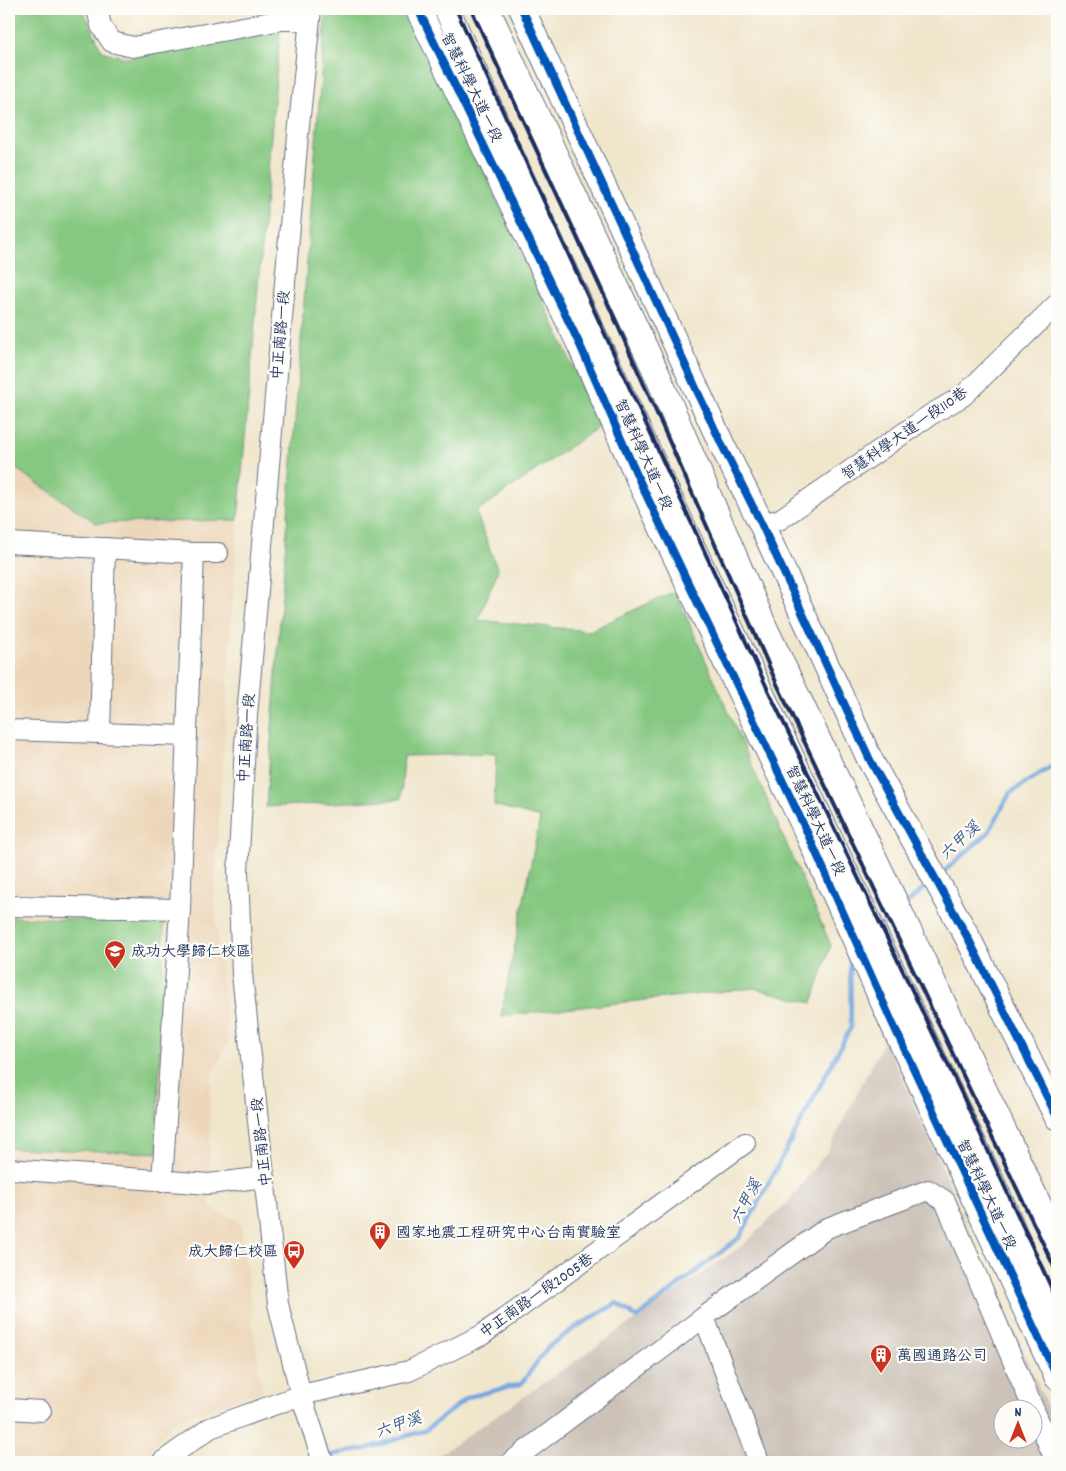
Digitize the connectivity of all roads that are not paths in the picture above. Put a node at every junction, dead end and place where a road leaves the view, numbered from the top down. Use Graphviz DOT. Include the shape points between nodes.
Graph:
graph roads {
  1 [pos="97,9"];
  2 [pos="418,9"];
  3 [pos="446,9"];
  4 [pos="487,9"];
  5 [pos="522,9"];
  6 [pos="310,14"];
  7 [pos="546,231"];
  8 [pos="1057,304"];
  9 [pos="565,313"];
  10 [pos="761,523"];
  11 [pos="9,543"];
  12 [pos="105,548"];
  13 [pos="194,553"];
  14 [pos="218,554"];
  15 [pos="9,730"];
  16 [pos="100,733"];
  17 [pos="187,736"];
  18 [pos="9,906"];
  19 [pos="180,909"];
  20 [pos="936,1114"];
  21 [pos="1057,1117"];
  22 [pos="745,1144"];
  23 [pos="9,1169"];
  24 [pos="265,1177"];
  25 [pos="162,1182"];
  26 [pos="1003,1206"];
  27 [pos="1057,1243"];
  28 [pos="704,1317"];
  29 [pos="1057,1334"];
  30 [pos="1057,1377"];
  31 [pos="1028,1398"];
  32 [pos="303,1400"];
  33 [pos="9,1409"];
  34 [pos="41,1411"];
  35 [pos="1044,1434"];
  36 [pos="162,1462"];
  37 [pos="323,1462"];
  38 [pos="511,1462"];
  39 [pos="759,1462"];
  40 [pos="1056,1462"];
  1 -- 6 [label="street" via="101,26 112,42 133,47"];
  2 -- 9 [label="main road, 智慧科學大道一段"];
  3 -- 7 [label="main road, 智慧科學大道一段"];
  4 -- 27 [label="main road" via="657,374 764,626"];
  5 -- 10 [label="main road"];
  6 -- 24 [label="street, 中正南路一段" via="248,707 238,872 242,974"];
  7 -- 9 [label="main road"];
  7 -- 26 [label="main road, 智慧科學大道一段"];
  8 -- 10 [label="street, 智慧科學大道一段110巷" via="963,396 930,415 779,520"];
  9 -- 20 [label="main road, 智慧科學大道一段" via="640,482"];
  10 -- 21 [label="main road" via="870,760 970,940"];
  11 -- 12 [label="street"];
  12 -- 13 [label="street"];
  12 -- 16 [label="street"];
  13 -- 14 [label="street"];
  13 -- 17 [label="street"];
  15 -- 16 [label="street"];
  16 -- 17 [label="street"];
  17 -- 19 [label="street"];
  18 -- 19 [label="street"];
  19 -- 25 [label="street"];
  20 -- 26 [label="main road"];
  20 -- 30 [label="main road, 智慧科學大道一段"];
  22 -- 32 [label="street, 中正南路一段2005巷" via="482,1335 409,1371"];
  23 -- 25 [label="street"];
  24 -- 25 [label="street" via="209,1184"];
  24 -- 32 [label="street, 中正南路一段" via="278,1304"];
  26 -- 29 [label="main road, 智慧科學大道一段"];
  28 -- 31 [label="street" via="827,1228 928,1190 945,1200"];
  28 -- 38 [label="street"];
  28 -- 39 [label="street"];
  32 -- 36 [label="street, 中正南路一段2005巷" via="210,1428"];
  32 -- 37 [label="street, 中正南路一段"];
  33 -- 34 [label="street"];
  35 -- 40 [label="street"];
}
